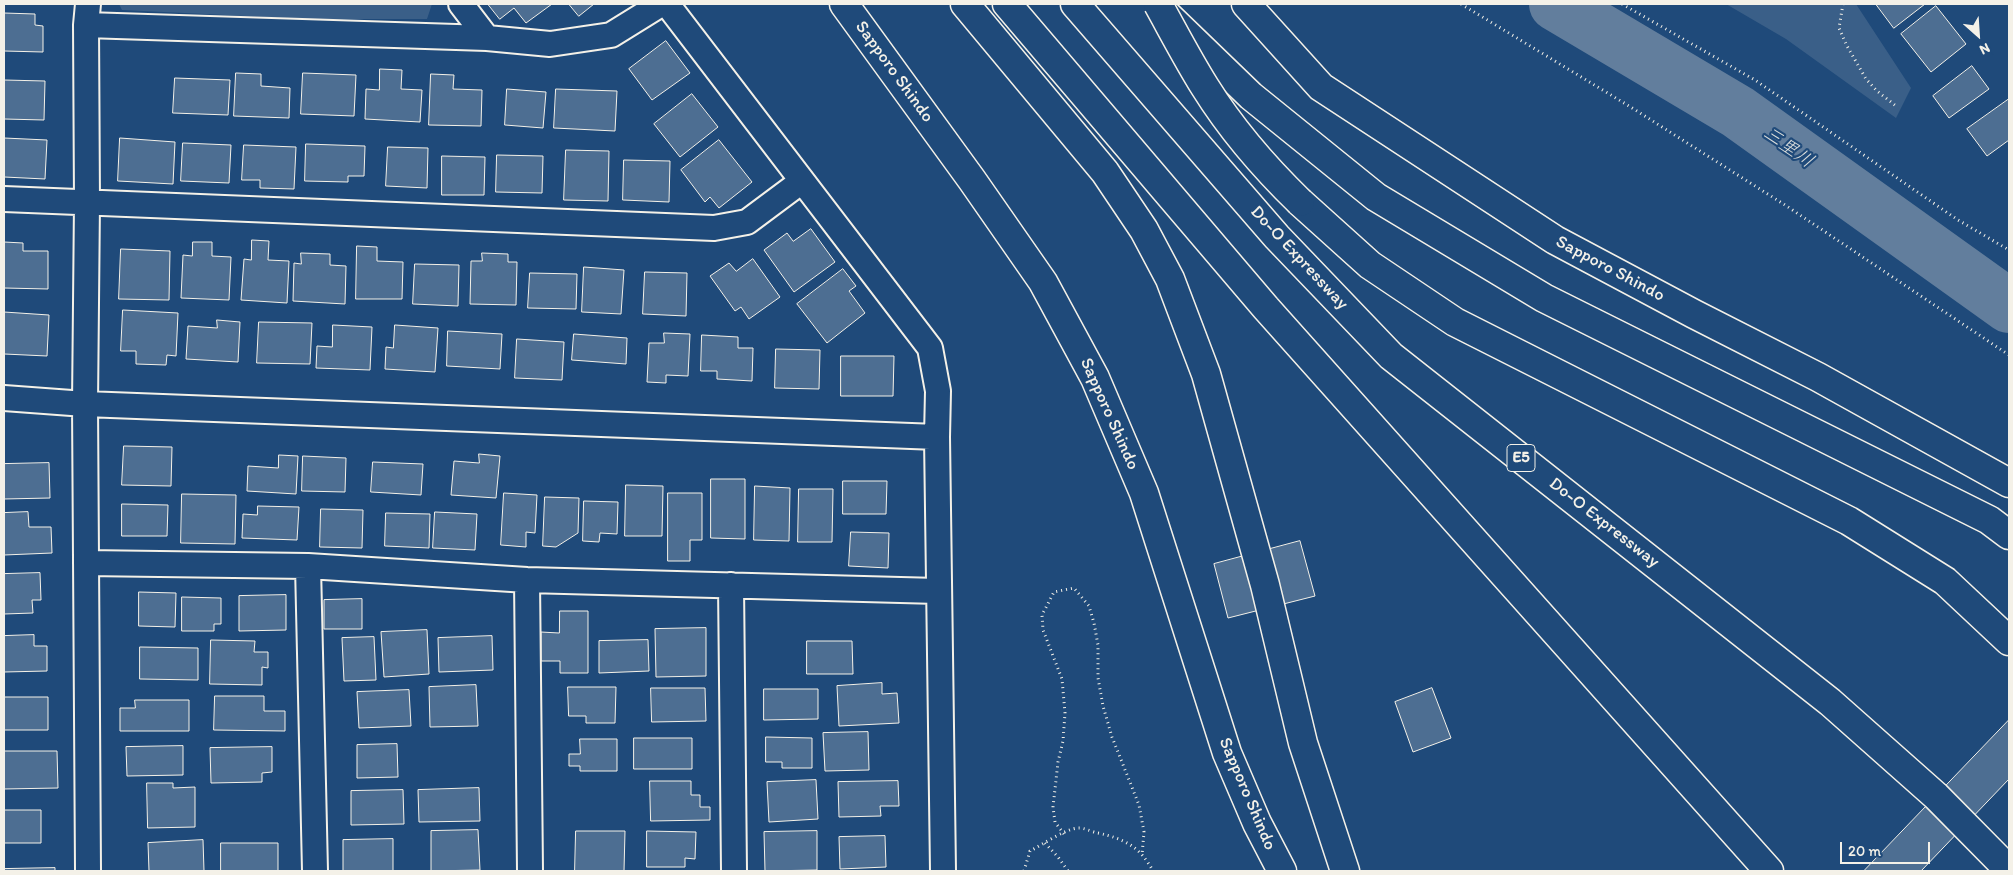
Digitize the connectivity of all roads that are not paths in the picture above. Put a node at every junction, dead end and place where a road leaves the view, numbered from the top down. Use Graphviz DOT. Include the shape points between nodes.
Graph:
graph roads {
  1 [pos="462,4"];
  2 [pos="661,4"];
  3 [pos="667,4"];
  4 [pos="844,4"];
  5 [pos="964,4"];
  6 [pos="1007,4"];
  7 [pos="1075,4"];
  8 [pos="1157,4"];
  9 [pos="1246,4"];
  10 [pos="87,14"];
  11 [pos="487,38"];
  12 [pos="802,181"];
  13 [pos="4,199"];
  14 [pos="87,202"];
  15 [pos="4,398"];
  16 [pos="85,404"];
  17 [pos="937,437"];
  18 [pos="2009,483"];
  19 [pos="2009,535"];
  20 [pos="86,563"];
  21 [pos="308,566"];
  22 [pos="526,580"];
  23 [pos="731,585"];
  24 [pos="938,591"];
  25 [pos="2009,641"];
  26 [pos="2009,870"];
  27 [pos="88,871"];
  28 [pos="315,871"];
  29 [pos="530,871"];
  30 [pos="734,871"];
  31 [pos="943,871"];
  32 [pos="1282,871"];
  33 [pos="1345,871"];
  34 [pos="1769,871"];
  1 -- 11 [label="street"];
  2 -- 11 [label="street" via="611,35 550,44"];
  3 -- 12 [label="street"];
  4 -- 32 [label="main road, Sapporo Shindo" via="1043,282 1096,378 1144,494 1227,753"];
  5 -- 33 [label="main road" via="1105,172 1144,230 1170,280 1206,374 1265,585 1303,742"];
  6 -- 34 [label="main road" via="1266,308"];
  7 -- 26 [label="main road, Do-O Expressway / E5" via="1277,237 1392,356 1830,702 1936,796"];
  8 -- 19 [label="main road" via="1251,96 1376,197 1544,298 1989,520"];
  8 -- 25 [label="main road, bridge" via="1206,88 1275,178 1370,265 1455,322 1849,521 1945,581"];
  9 -- 18 [label="main road, Sapporo Shindo" via="1320,87 1555,240 1818,377"];
  10 -- 11 [label="street"];
  10 -- 14 [label="street"];
  12 -- 14 [label="street" via="747,222 714,228"];
  12 -- 17 [label="street" via="930,348 938,391"];
  13 -- 14 [label="street"];
  14 -- 16 [label="street"];
  15 -- 16 [label="street"];
  16 -- 17 [label="street"];
  16 -- 20 [label="street"];
  17 -- 24 [label="street"];
  20 -- 21 [label="street"];
  20 -- 27 [label="street"];
  21 -- 22 [label="street"];
  21 -- 28 [label="street"];
  22 -- 23 [label="street"];
  22 -- 29 [label="street"];
  23 -- 24 [label="street"];
  23 -- 30 [label="street"];
  24 -- 31 [label="street"];
}
